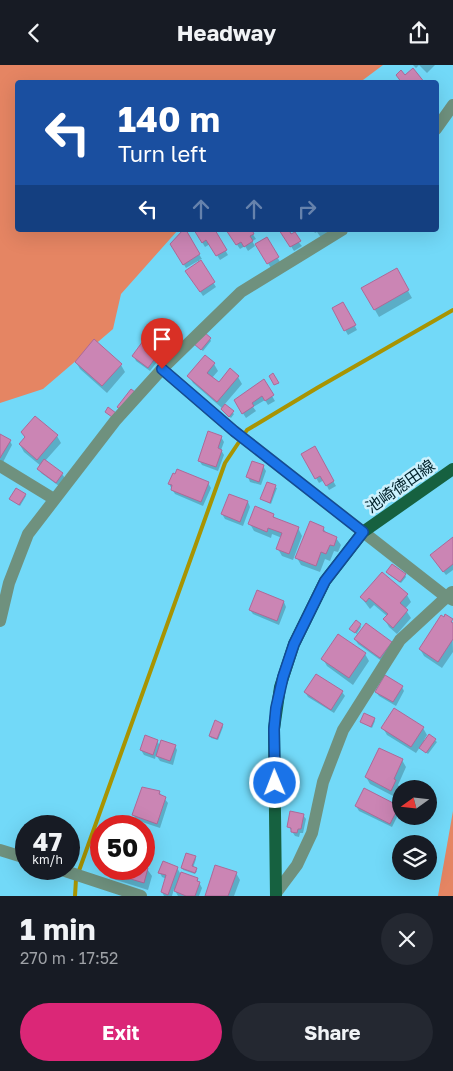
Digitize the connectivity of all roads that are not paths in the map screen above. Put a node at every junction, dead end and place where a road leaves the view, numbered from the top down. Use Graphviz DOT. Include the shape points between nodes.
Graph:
graph roads {
  1 [pos="453,105"];
  2 [pos="439,125"];
  3 [pos="339,232"];
  4 [pos="162,369"];
  5 [pos="0,466"];
  6 [pos="453,469"];
  7 [pos="54,499"];
  8 [pos="363,532"];
  9 [pos="450,596"];
  10 [pos="0,621"];
  11 [pos="0,850"];
  12 [pos="15,855"];
  13 [pos="80,877"];
  14 [pos="276,894"];
  15 [pos="141,896"];
  1 -- 2 [label="street"];
  3 -- 4 [label="street" via="241,293"];
  4 -- 7 [label="street" via="115,421"];
  4 -- 8 [label="street" via="234,431"];
  5 -- 7 [label="street"];
  6 -- 8 [label="main road, 池崎徳田線"];
  7 -- 10 [label="street" via="28,534 8,583"];
  8 -- 9 [label="street"];
  8 -- 14 [label="main road, 池崎徳田線" via="325,581 303,622 280,687 274,729"];
  9 -- 14 [label="street" via="400,640 343,730 323,782 312,833 297,865"];
  11 -- 12 [label="street"];
  13 -- 15 [label="street"];
}
